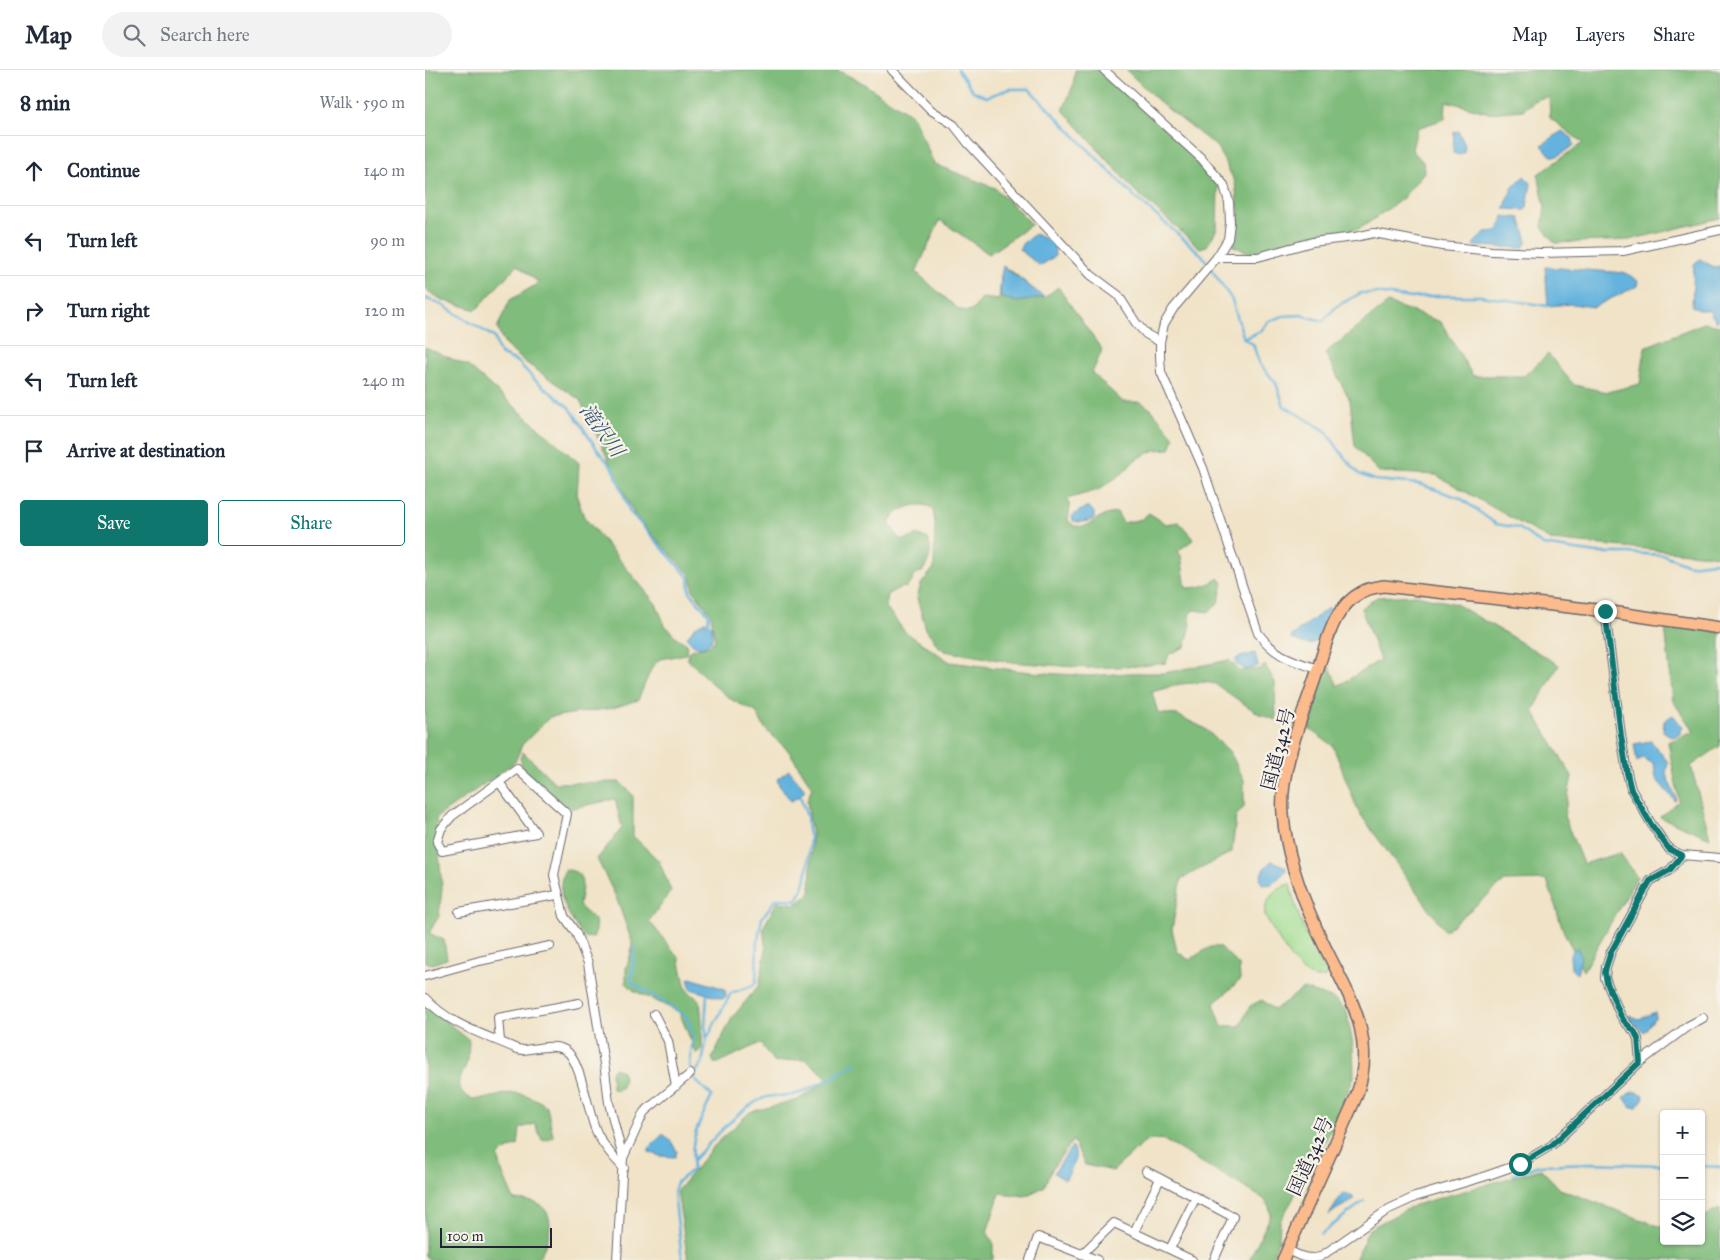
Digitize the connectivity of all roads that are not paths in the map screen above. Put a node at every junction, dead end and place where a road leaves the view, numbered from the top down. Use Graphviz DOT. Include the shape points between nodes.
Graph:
graph roads {
  1 [pos="892,70"];
  2 [pos="1104,70"];
  3 [pos="1720,230"];
  4 [pos="1217,257"];
  5 [pos="1160,342"];
  6 [pos="1605,611"];
  7 [pos="1720,628"];
  8 [pos="1318,669"];
  9 [pos="499,782"];
  10 [pos="1682,855"];
  11 [pos="1720,858"];
  12 [pos="557,894"];
  13 [pos="459,912"];
  14 [pos="550,946"];
  15 [pos="425,976"];
  16 [pos="425,998"];
  17 [pos="579,1003"];
  18 [pos="654,1014"];
  19 [pos="1703,1018"];
  20 [pos="500,1041"];
  21 [pos="1640,1062"];
  22 [pos="690,1074"];
  23 [pos="676,1086"];
  24 [pos="623,1158"];
  25 [pos="624,1168"];
  26 [pos="1147,1171"];
  27 [pos="1161,1179"];
  28 [pos="1196,1197"];
  29 [pos="1133,1232"];
  30 [pos="1170,1250"];
  31 [pos="1082,1254"];
  32 [pos="1286,1255"];
  33 [pos="617,1260"];
  34 [pos="1030,1260"];
  35 [pos="1097,1260"];
  36 [pos="1192,1260"];
  37 [pos="1214,1260"];
  1 -- 5 [label="street" via="931,110 955,125 1091,275 1118,295 1146,334"];
  2 -- 4 [label="street" via="1201,158 1224,185 1230,223 1227,239"];
  3 -- 4 [label="street" via="1623,251 1492,252 1374,233 1312,242 1258,257"];
  4 -- 5 [label="street" via="1173,309 1164,324"];
  5 -- 8 [label="street" via="1161,372 1203,468 1258,633 1279,654"];
  6 -- 7 [label="highway, 国道342号"];
  6 -- 8 [label="highway, 国道342号" via="1384,586 1363,591 1340,611"];
  6 -- 10 [label="street" via="1631,790 1669,849"];
  8 -- 32 [label="highway, 国道342号" via="1283,782 1283,816 1304,896 1358,1016 1365,1056 1356,1097"];
  9 -- 9 [label="street" via="452,816 441,829 437,842 442,851 536,833"];
  9 -- 12 [label="street" via="517,769 567,814 554,876"];
  10 -- 11 [label="street"];
  10 -- 21 [label="street" via="1670,870 1650,881 1606,967 1607,983 1620,1014 1638,1039"];
  12 -- 13 [label="street"];
  12 -- 24 [label="street" via="564,916 576,933 588,963 609,1102"];
  14 -- 15 [label="street"];
  16 -- 20 [label="street" via="466,1028"];
  17 -- 20 [label="street" via="498,1018"];
  18 -- 23 [label="street" via="668,1041"];
  19 -- 21 [label="street"];
  20 -- 25 [label="street" via="523,1050 558,1047 567,1050 585,1088 595,1129"];
  21 -- 32 [label="street" via="1552,1145 1520,1164 1397,1205 1320,1257"];
  22 -- 23 [label="street"];
  23 -- 24 [label="street" via="644,1112"];
  24 -- 25 [label="street"];
  25 -- 33 [label="street"];
  26 -- 27 [label="street"];
  27 -- 28 [label="street"];
  27 -- 29 [label="street"];
  28 -- 30 [label="street"];
  28 -- 37 [label="street" via="1233,1217"];
  29 -- 30 [label="street"];
  29 -- 31 [label="street" via="1114,1223"];
  30 -- 36 [label="street"];
  31 -- 34 [label="street" via="1038,1237"];
  31 -- 35 [label="street"];
}
